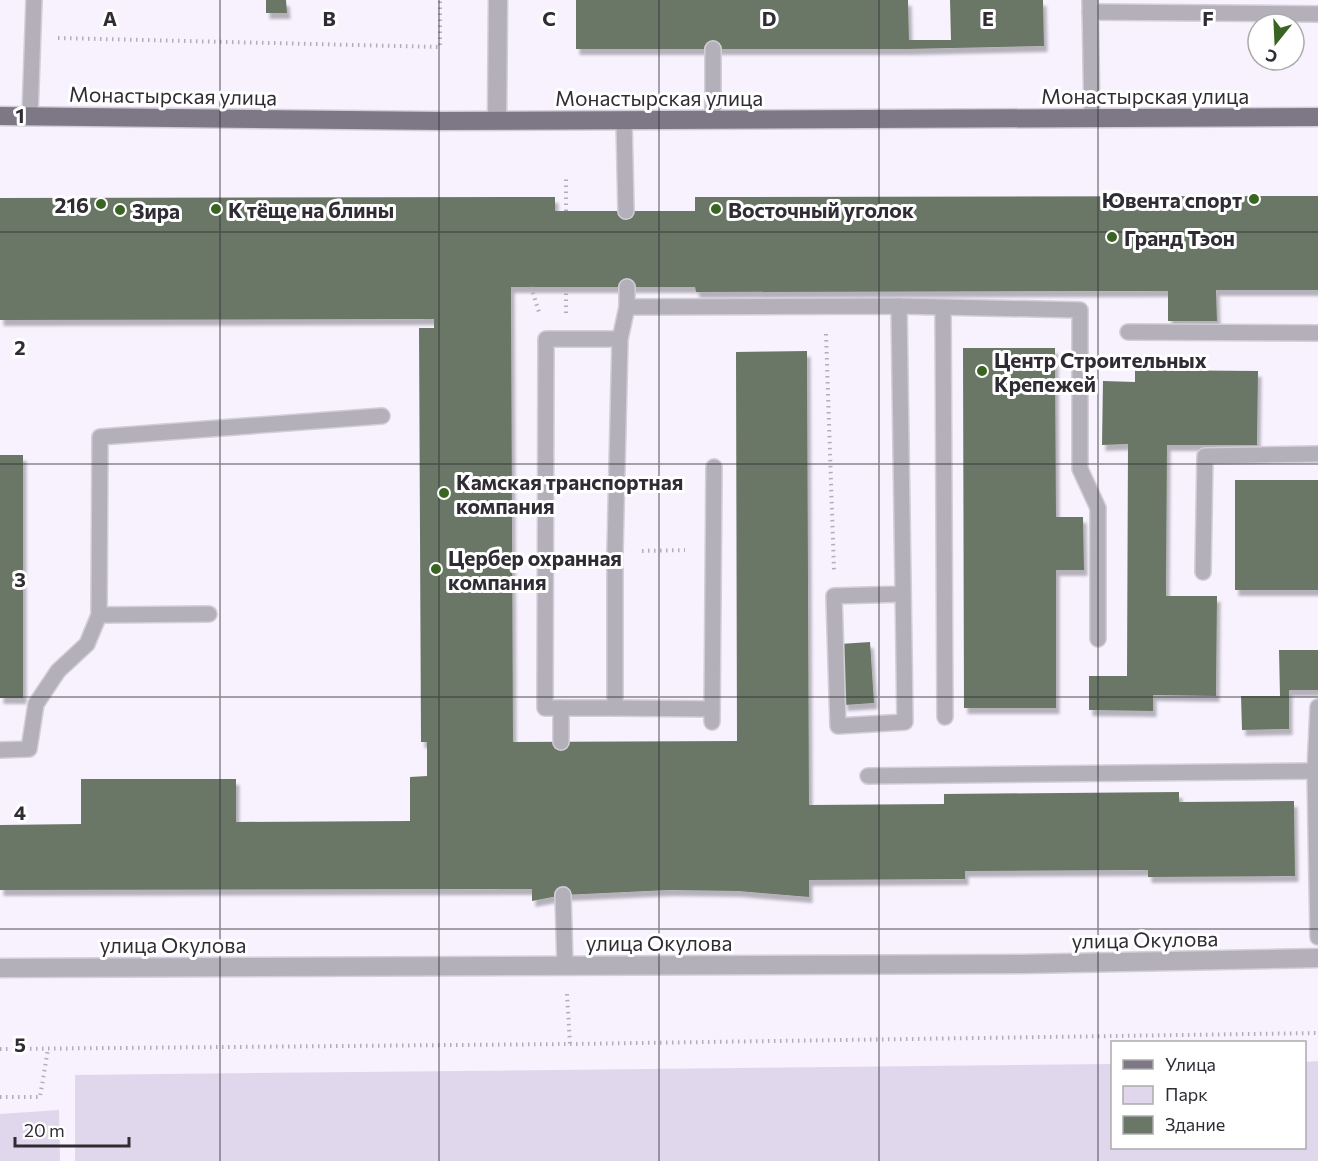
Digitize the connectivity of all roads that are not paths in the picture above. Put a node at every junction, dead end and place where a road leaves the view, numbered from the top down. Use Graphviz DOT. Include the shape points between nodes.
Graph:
graph roads {
  1 [pos="34,0"];
  2 [pos="498,0"];
  3 [pos="1090,6"];
  4 [pos="1318,14"];
  5 [pos="713,49"];
  6 [pos="30,115"];
  7 [pos="0,116"];
  8 [pos="1318,117"];
  9 [pos="1092,118"];
  10 [pos="497,120"];
  11 [pos="624,120"];
  12 [pos="713,120"];
  13 [pos="626,211"];
  14 [pos="627,287"];
  15 [pos="899,306"];
  16 [pos="627,307"];
  17 [pos="943,308"];
  18 [pos="1128,332"];
  19 [pos="1318,333"];
  20 [pos="620,339"];
  21 [pos="382,416"];
  22 [pos="1318,454"];
  23 [pos="714,467"];
  24 [pos="1203,572"];
  25 [pos="903,594"];
  26 [pos="209,614"];
  27 [pos="99,615"];
  28 [pos="1098,639"];
  29 [pos="1318,707"];
  30 [pos="561,708"];
  31 [pos="615,708"];
  32 [pos="945,717"];
  33 [pos="561,742"];
  34 [pos="0,750"];
  35 [pos="1315,771"];
  36 [pos="868,776"];
  37 [pos="563,895"];
  38 [pos="1318,937"];
  39 [pos="1318,958"];
  40 [pos="565,965"];
  41 [pos="0,968"];
  1 -- 6 [label="lane"];
  2 -- 10 [label="street"];
  3 -- 4 [label="lane"];
  3 -- 9 [label="lane"];
  5 -- 12 [label="lane"];
  6 -- 7 [label="main road, Монастырская улица"];
  6 -- 10 [label="main road, Монастырская улица"];
  8 -- 9 [label="main road, Монастырская улица"];
  9 -- 12 [label="main road, Монастырская улица"];
  10 -- 11 [label="main road, Монастырская улица"];
  11 -- 12 [label="main road, Монастырская улица"];
  11 -- 13 [label="lane"];
  14 -- 16 [label="lane"];
  15 -- 16 [label="lane"];
  15 -- 17 [label="lane"];
  15 -- 25 [label="lane"];
  16 -- 20 [label="lane"];
  17 -- 28 [label="lane" via="1080,310 1080,469 1098,508"];
  17 -- 32 [label="lane"];
  18 -- 19 [label="lane"];
  20 -- 30 [label="lane" via="546,339 545,708"];
  20 -- 31 [label="lane"];
  21 -- 27 [label="lane" via="100,437"];
  22 -- 24 [label="lane" via="1205,456"];
  23 -- 31 [label="lane" via="712,715"];
  25 -- 25 [label="lane" via="905,722 838,726 834,596"];
  26 -- 27 [label="lane"];
  27 -- 34 [label="lane" via="87,644 58,671 36,704 29,749"];
  29 -- 35 [label="lane"];
  30 -- 31 [label="lane"];
  30 -- 33 [label="lane"];
  35 -- 36 [label="lane"];
  35 -- 38 [label="lane"];
  37 -- 40 [label="lane"];
  39 -- 40 [label="street, улица Окулова" via="1010,964"];
  40 -- 41 [label="street, улица Окулова"];
}
